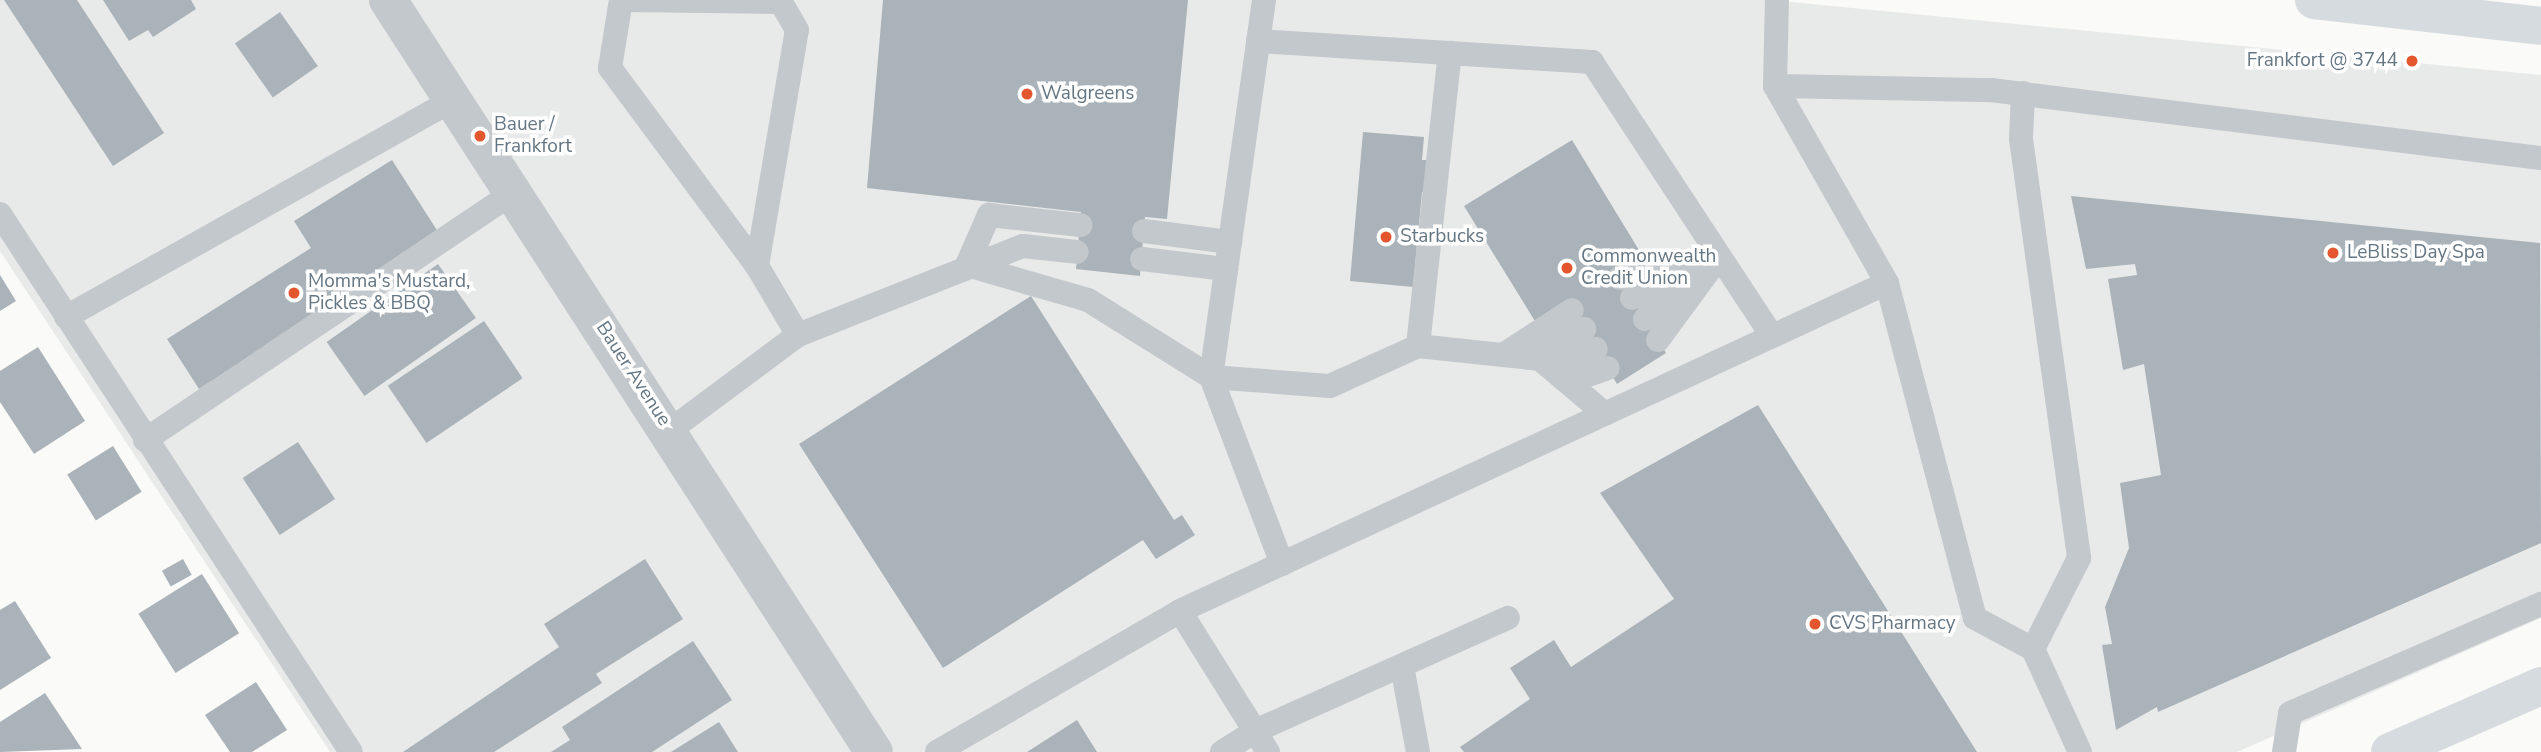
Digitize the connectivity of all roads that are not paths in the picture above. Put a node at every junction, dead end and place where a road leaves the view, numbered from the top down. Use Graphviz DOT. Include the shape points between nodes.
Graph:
graph roads {
  1 [pos="388,0"];
  2 [pos="623,0"];
  3 [pos="1264,0"];
  4 [pos="1777,0"];
  5 [pos="2314,0"];
  6 [pos="780,1"];
  7 [pos="2534,17"];
  8 [pos="1258,41"];
  9 [pos="1450,53"];
  10 [pos="1775,86"];
  11 [pos="2023,93"];
  12 [pos="455,99"];
  13 [pos="2541,158"];
  14 [pos="515,191"];
  15 [pos="0,214"];
  16 [pos="1080,225"];
  17 [pos="1144,232"];
  18 [pos="1230,242"];
  19 [pos="1077,252"];
  20 [pos="1720,257"];
  21 [pos="1142,258"];
  22 [pos="967,265"];
  23 [pos="757,266"];
  24 [pos="1226,269"];
  25 [pos="1887,283"];
  26 [pos="66,317"];
  27 [pos="798,335"];
  28 [pos="1772,336"];
  29 [pos="1590,339"];
  30 [pos="1418,346"];
  31 [pos="1503,355"];
  32 [pos="1551,369"];
  33 [pos="1211,377"];
  34 [pos="1605,414"];
  35 [pos="670,431"];
  36 [pos="145,440"];
  37 [pos="1282,564"];
  38 [pos="2541,604"];
  39 [pos="1181,611"];
  40 [pos="1508,618"];
  41 [pos="2033,649"];
  42 [pos="1402,666"];
  43 [pos="2541,686"];
  44 [pos="1255,731"];
  45 [pos="351,752"];
  46 [pos="874,752"];
  47 [pos="937,752"];
  48 [pos="1222,752"];
  49 [pos="1268,752"];
  50 [pos="1418,752"];
  51 [pos="2080,752"];
  52 [pos="2284,752"];
  53 [pos="2390,752"];
  1 -- 12 [label="street, Bauer Avenue"];
  2 -- 6 [label="lane"];
  2 -- 23 [label="lane" via="610,68"];
  3 -- 8 [label="lane"];
  4 -- 10 [label="lane"];
  5 -- 7 [label="main road"];
  6 -- 23 [label="lane" via="797,30"];
  8 -- 9 [label="lane"];
  8 -- 18 [label="lane"];
  9 -- 20 [label="lane" via="1592,62"];
  9 -- 30 [label="lane"];
  10 -- 11 [label="lane"];
  10 -- 25 [label="lane"];
  11 -- 13 [label="lane"];
  11 -- 41 [label="lane" via="2021,139 2079,558"];
  12 -- 14 [label="street, Bauer Avenue"];
  12 -- 26 [label="lane"];
  14 -- 35 [label="street, Bauer Avenue"];
  14 -- 36 [label="lane"];
  15 -- 26 [label="lane"];
  16 -- 22 [label="lane" via="989,215"];
  17 -- 18 [label="lane"];
  18 -- 24 [label="lane"];
  19 -- 22 [label="lane" via="1023,246"];
  20 -- 20 [label="lane" via="1639,309"];
  20 -- 28 [label="lane"];
  21 -- 24 [label="lane"];
  22 -- 27 [label="lane"];
  22 -- 33 [label="lane" via="1088,300"];
  23 -- 27 [label="lane"];
  24 -- 33 [label="lane"];
  25 -- 28 [label="lane"];
  25 -- 41 [label="lane" via="1975,618"];
  26 -- 36 [label="lane"];
  27 -- 35 [label="lane"];
  28 -- 34 [label="lane"];
  29 -- 31 [label="lane"];
  29 -- 32 [label="lane"];
  29 -- 32 [label="lane"];
  30 -- 31 [label="lane"];
  30 -- 33 [label="lane" via="1330,386"];
  31 -- 32 [label="lane"];
  32 -- 34 [label="lane"];
  33 -- 37 [label="lane"];
  34 -- 37 [label="lane"];
  35 -- 46 [label="street, Bauer Avenue"];
  36 -- 45 [label="lane"];
  37 -- 39 [label="lane"];
  38 -- 52 [label="lane" via="2290,713"];
  39 -- 44 [label="lane"];
  39 -- 47 [label="lane"];
  40 -- 42 [label="lane"];
  41 -- 51 [label="lane"];
  42 -- 44 [label="lane"];
  42 -- 50 [label="lane"];
  43 -- 53 [label="main road"];
  44 -- 48 [label="lane"];
  44 -- 49 [label="lane"];
}
